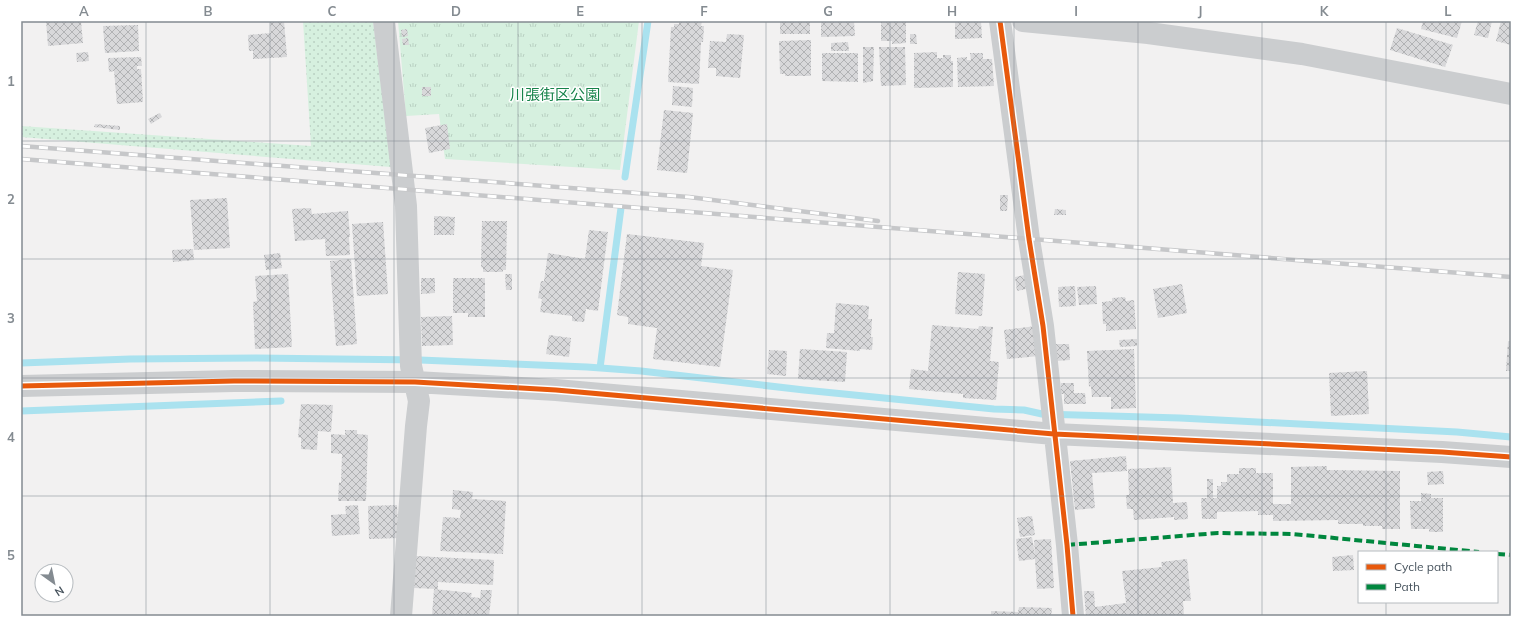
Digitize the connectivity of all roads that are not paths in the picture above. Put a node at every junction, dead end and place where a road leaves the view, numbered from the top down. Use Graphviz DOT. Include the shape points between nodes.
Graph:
graph roads {
  1 [pos="384,21"];
  2 [pos="1000,21"];
  3 [pos="1023,21"];
  4 [pos="1511,94"];
  5 [pos="412,368"];
  6 [pos="21,386"];
  7 [pos="1053,420"];
  8 [pos="1511,457"];
  9 [pos="401,616"];
  10 [pos="1073,616"];
  1 -- 5 [label="street" via="406,206"];
  2 -- 7 [label="street" via="1043,326"];
  3 -- 4 [label="street" via="1148,33 1302,54"];
  5 -- 6 [label="street" via="234,381"];
  5 -- 7 [label="street" via="556,390"];
  5 -- 9 [label="street" via="419,401"];
  7 -- 8 [label="street"];
  7 -- 10 [label="street"];
}
